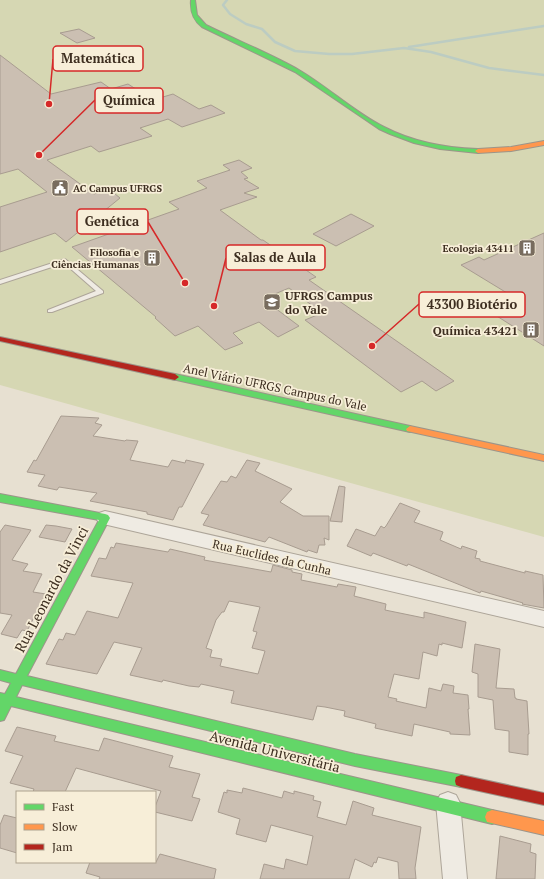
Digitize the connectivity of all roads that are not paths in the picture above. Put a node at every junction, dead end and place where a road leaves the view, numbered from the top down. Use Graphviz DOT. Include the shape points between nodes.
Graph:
graph roads {
  1 [pos="193,0"];
  2 [pos="544,144"];
  3 [pos="0,282"];
  4 [pos="50,311"];
  5 [pos="0,339"];
  6 [pos="544,458"];
  7 [pos="0,498"];
  8 [pos="105,518"];
  9 [pos="544,618"];
  10 [pos="0,675"];
  11 [pos="18,679"];
  12 [pos="4,699"];
  13 [pos="0,716"];
  14 [pos="445,777"];
  15 [pos="544,800"];
  16 [pos="448,807"];
  17 [pos="544,828"];
  18 [pos="455,879"];
  1 -- 2 [label="street" via="192,10 197,21 306,76 387,132 456,150 491,151"];
  3 -- 4 [label="lane" via="64,261 101,292"];
  5 -- 6 [label="street, Anel Viário UFRGS Campus do Vale"];
  7 -- 8 [label="street, Rua Euclides da Cunha"];
  8 -- 9 [label="street, Rua Euclides da Cunha"];
  8 -- 11 [label="street, Rua Leonardo da Vinci"];
  10 -- 11 [label="street, Avenida Universitária"];
  11 -- 12 [label="street, Rua Leonardo da Vinci"];
  11 -- 14 [label="street, Avenida Universitária" via="355,760"];
  12 -- 13 [label="street, Rua Leonardo da Vinci"];
  12 -- 16 [label="street, Avenida Universitária"];
  14 -- 15 [label="street, Avenida Universitária"];
  14 -- 16 [label="street"];
  16 -- 17 [label="street, Avenida Universitária"];
  16 -- 18 [label="street"];
}
